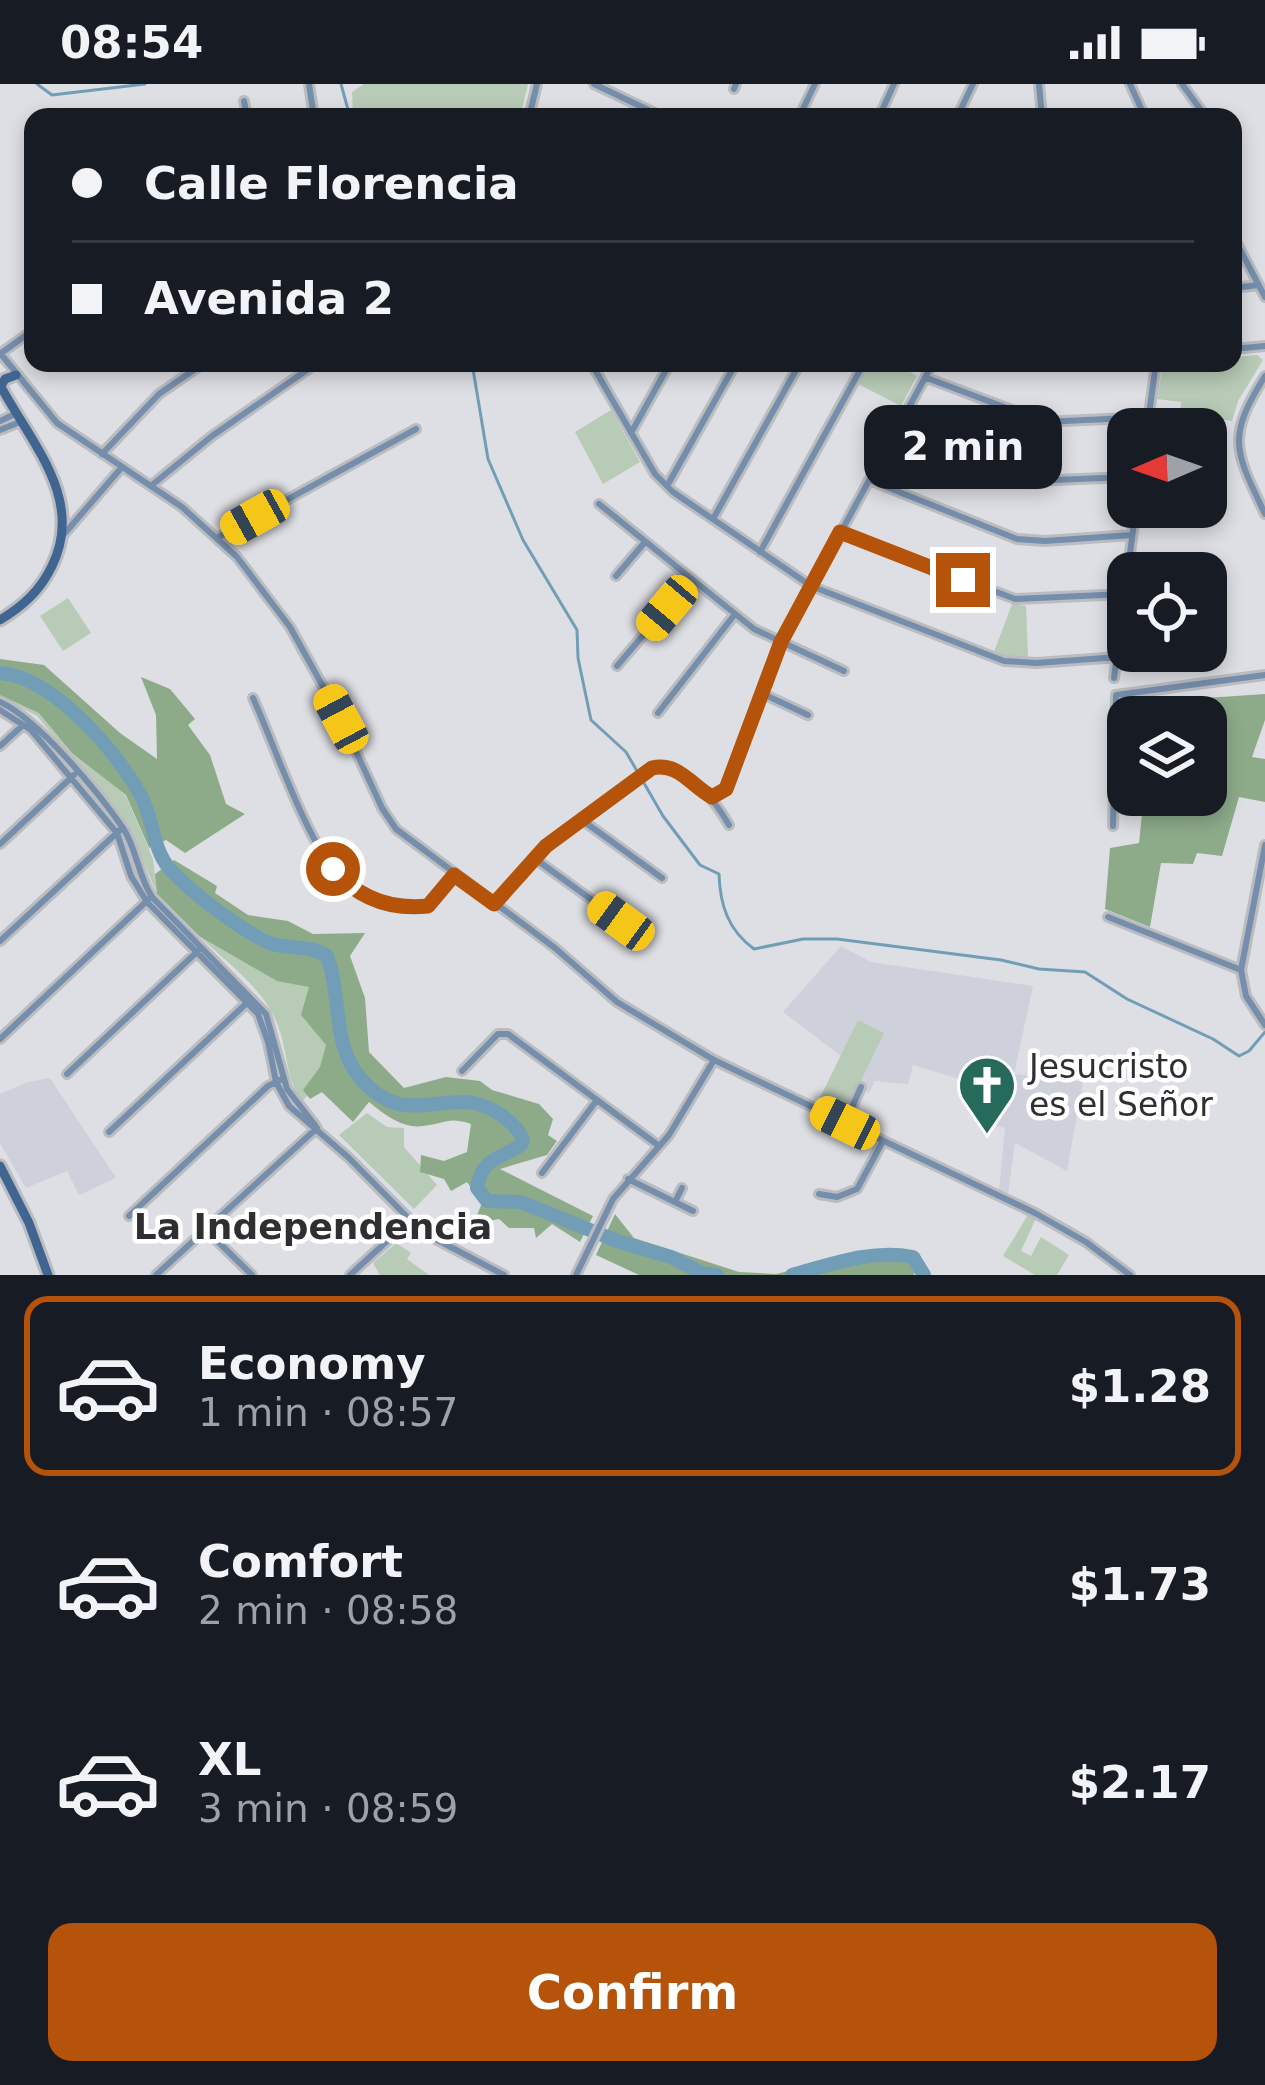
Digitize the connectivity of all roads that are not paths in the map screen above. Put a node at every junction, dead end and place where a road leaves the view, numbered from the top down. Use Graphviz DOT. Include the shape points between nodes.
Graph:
graph roads {
  1 [pos="594,84"];
  2 [pos="244,101"];
  3 [pos="245,108"];
  4 [pos="644,108"];
  5 [pos="1242,253"];
  6 [pos="1259,285"];
  7 [pos="1242,287"];
  8 [pos="1265,297"];
  9 [pos="0,354"];
  10 [pos="191,372"];
  11 [pos="304,372"];
  12 [pos="596,372"];
  13 [pos="600,372"];
  14 [pos="665,372"];
  15 [pos="731,372"];
  16 [pos="795,372"];
  17 [pos="859,372"];
  18 [pos="929,372"];
  19 [pos="1155,372"];
  20 [pos="16,375"];
  21 [pos="598,375"];
  22 [pos="1265,376"];
  23 [pos="926,378"];
  24 [pos="0,385"];
  25 [pos="1150,408"];
  26 [pos="18,418"];
  27 [pos="1107,419"];
  28 [pos="0,421"];
  29 [pos="896,429"];
  30 [pos="0,430"];
  31 [pos="416,430"];
  32 [pos="631,433"];
  33 [pos="102,454"];
  34 [pos="122,466"];
  35 [pos="1107,478"];
  36 [pos="868,479"];
  37 [pos="152,485"];
  38 [pos="667,486"];
  39 [pos="599,504"];
  40 [pos="1265,514"];
  41 [pos="713,519"];
  42 [pos="1133,528"];
  43 [pos="840,532"];
  44 [pos="65,533"];
  45 [pos="1132,535"];
  46 [pos="218,538"];
  47 [pos="645,542"];
  48 [pos="760,551"];
  49 [pos="1130,552"];
  50 [pos="616,576"];
  51 [pos="691,579"];
  52 [pos="811,586"];
  53 [pos="1107,595"];
  54 [pos="735,614"];
  55 [pos="0,620"];
  56 [pos="781,642"];
  57 [pos="1107,658"];
  58 [pos="617,666"];
  59 [pos="844,671"];
  60 [pos="1115,672"];
  61 [pos="1265,675"];
  62 [pos="1114,678"];
  63 [pos="761,693"];
  64 [pos="253,698"];
  65 [pos="0,706"];
  66 [pos="658,713"];
  67 [pos="808,716"];
  68 [pos="25,721"];
  69 [pos="0,746"];
  70 [pos="74,775"];
  71 [pos="712,797"];
  72 [pos="582,820"];
  73 [pos="729,825"];
  74 [pos="1113,826"];
  75 [pos="120,830"];
  76 [pos="0,844"];
  77 [pos="1265,845"];
  78 [pos="534,858"];
  79 [pos="454,875"];
  80 [pos="662,878"];
  81 [pos="149,899"];
  82 [pos="494,904"];
  83 [pos="1108,916"];
  84 [pos="621,921"];
  85 [pos="0,941"];
  86 [pos="200,949"];
  87 [pos="1241,970"];
  88 [pos="250,999"];
  89 [pos="1263,1022"];
  90 [pos="0,1039"];
  91 [pos="714,1060"];
  92 [pos="461,1071"];
  93 [pos="67,1073"];
  94 [pos="280,1080"];
  95 [pos="861,1087"];
  96 [pos="597,1100"];
  97 [pos="845,1123"];
  98 [pos="317,1128"];
  99 [pos="109,1132"];
  100 [pos="883,1141"];
  101 [pos="659,1145"];
  102 [pos="0,1166"];
  103 [pos="542,1173"];
  104 [pos="628,1179"];
  105 [pos="682,1188"];
  106 [pos="819,1194"];
  107 [pos="675,1202"];
  108 [pos="693,1210"];
  109 [pos="129,1216"];
  110 [pos="410,1220"];
  111 [pos="206,1230"];
  112 [pos="485,1266"];
  113 [pos="48,1275"];
  114 [pos="156,1275"];
  115 [pos="252,1275"];
  116 [pos="350,1275"];
  117 [pos="481,1275"];
  118 [pos="504,1275"];
  119 [pos="576,1275"];
  120 [pos="1130,1275"];
  1 -- 4 [label="street"];
  2 -- 3 [label="street"];
  5 -- 6 [label="street"];
  6 -- 7 [label="street"];
  6 -- 8 [label="street"];
  9 -- 20 [label="street"];
  10 -- 33 [label="street"];
  11 -- 37 [label="street"];
  12 -- 21 [label="street"];
  13 -- 21 [label="street"];
  14 -- 32 [label="street"];
  15 -- 38 [label="street"];
  16 -- 41 [label="street"];
  17 -- 48 [label="street"];
  18 -- 23 [label="street"];
  19 -- 25 [label="street"];
  20 -- 24 [label="main road"];
  20 -- 33 [label="street" via="57,423"];
  21 -- 32 [label="street"];
  22 -- 40 [label="street" via="1238,440"];
  23 -- 27 [label="street" via="1044,422"];
  23 -- 29 [label="street"];
  24 -- 26 [label="main road"];
  26 -- 28 [label="street"];
  26 -- 30 [label="street"];
  26 -- 44 [label="main road" via="58,488"];
  29 -- 35 [label="street" via="1030,481"];
  29 -- 36 [label="street"];
  31 -- 46 [label="street"];
  32 -- 38 [label="street"];
  33 -- 34 [label="street"];
  34 -- 37 [label="street"];
  34 -- 44 [label="street"];
  36 -- 43 [label="street"];
  36 -- 45 [label="street" via="1017,538"];
  37 -- 46 [label="street"];
  38 -- 41 [label="street"];
  39 -- 47 [label="street"];
  41 -- 48 [label="street"];
  42 -- 45 [label="street"];
  43 -- 52 [label="street"];
  43 -- 53 [label="street" via="1015,599"];
  44 -- 55 [label="main road" via="44,582"];
  45 -- 49 [label="street"];
  46 -- 79 [label="street" via="290,627 388,819"];
  47 -- 50 [label="street"];
  47 -- 51 [label="street"];
  48 -- 52 [label="street"];
  51 -- 54 [label="street"];
  51 -- 58 [label="street"];
  52 -- 56 [label="street"];
  52 -- 57 [label="street" via="1004,661"];
  54 -- 56 [label="street"];
  54 -- 66 [label="street"];
  56 -- 59 [label="street"];
  56 -- 63 [label="street"];
  60 -- 62 [label="street"];
  61 -- 74 [label="street" via="1116,695"];
  63 -- 67 [label="street"];
  63 -- 71 [label="street" via="726,789"];
  64 -- 79 [label="street" via="316,840 345,883 382,903 424,907"];
  65 -- 68 [label="street"];
  68 -- 69 [label="street"];
  68 -- 70 [label="street"];
  70 -- 75 [label="street"];
  70 -- 76 [label="street"];
  71 -- 72 [label="street" via="657,766"];
  71 -- 73 [label="street"];
  72 -- 78 [label="street"];
  72 -- 80 [label="street"];
  75 -- 81 [label="street"];
  75 -- 85 [label="street"];
  77 -- 87 [label="street"];
  78 -- 82 [label="street"];
  78 -- 84 [label="street"];
  79 -- 82 [label="street"];
  81 -- 86 [label="street"];
  81 -- 90 [label="street"];
  82 -- 91 [label="street" via="617,1002"];
  83 -- 87 [label="street"];
  86 -- 88 [label="street"];
  86 -- 93 [label="street"];
  87 -- 89 [label="street"];
  88 -- 94 [label="street" via="269,1020"];
  88 -- 99 [label="street"];
  91 -- 97 [label="street"];
  91 -- 101 [label="street"];
  92 -- 96 [label="street" via="502,1032"];
  94 -- 98 [label="street" via="289,1106"];
  94 -- 109 [label="street"];
  95 -- 97 [label="street"];
  96 -- 101 [label="street"];
  96 -- 103 [label="street"];
  97 -- 100 [label="street"];
  98 -- 110 [label="street"];
  98 -- 111 [label="street"];
  100 -- 106 [label="street" via="857,1189"];
  100 -- 120 [label="street" via="1056,1224"];
  101 -- 104 [label="street"];
  102 -- 113 [label="main road"];
  104 -- 107 [label="street"];
  104 -- 119 [label="street"];
  105 -- 107 [label="street"];
  107 -- 108 [label="street"];
  110 -- 112 [label="street"];
  110 -- 116 [label="street"];
  111 -- 114 [label="street"];
  111 -- 115 [label="street"];
  112 -- 117 [label="street"];
  112 -- 118 [label="street"];
}
